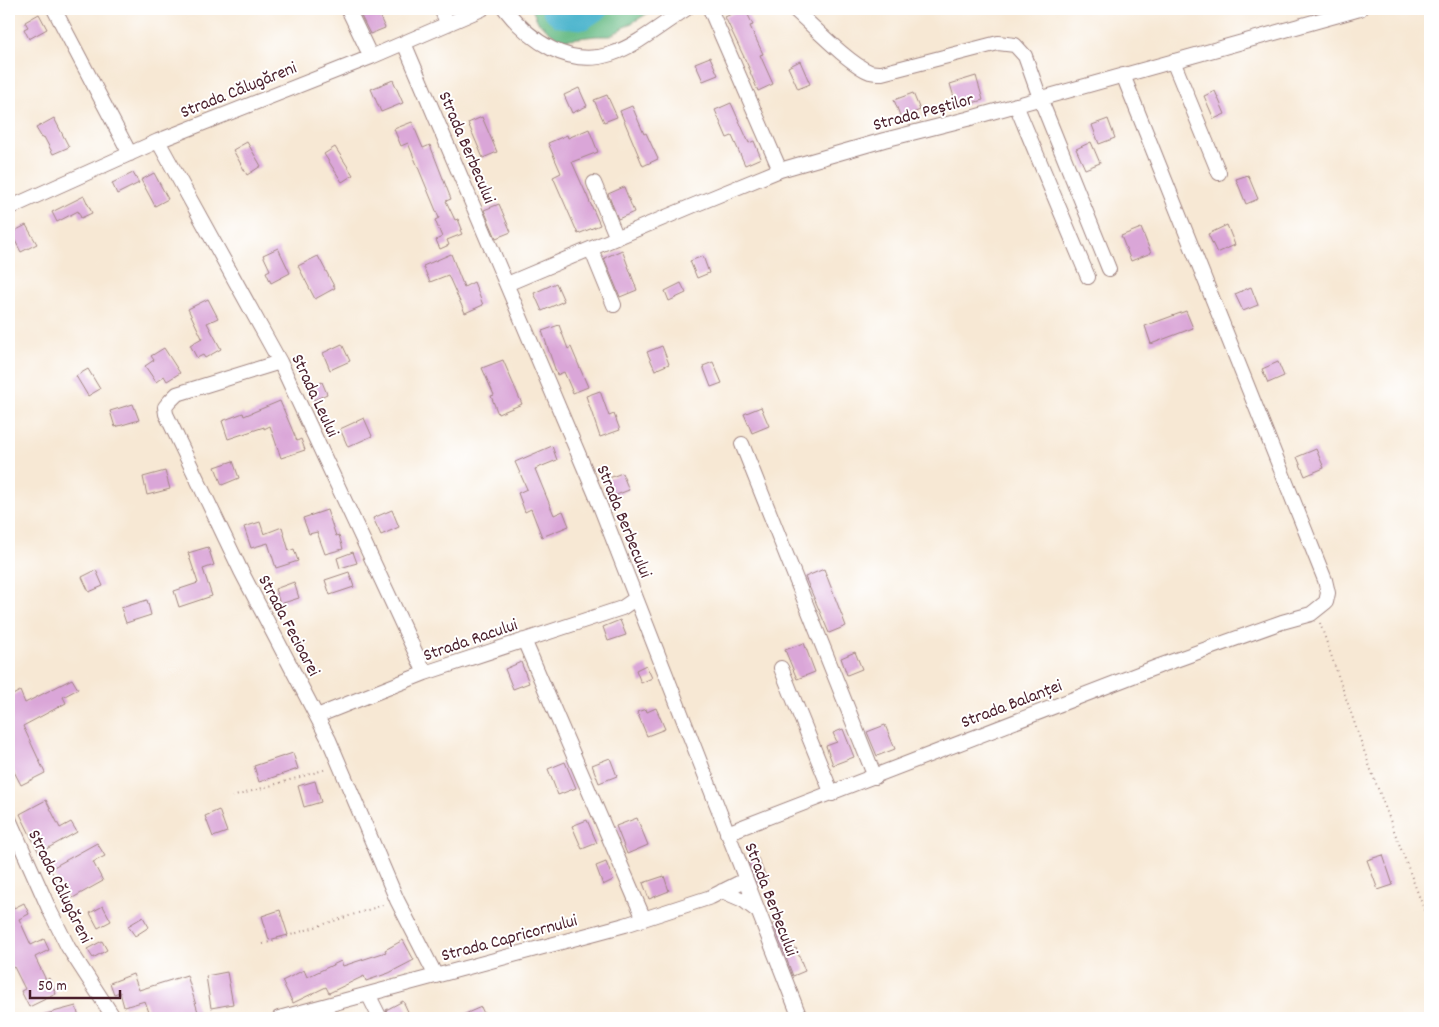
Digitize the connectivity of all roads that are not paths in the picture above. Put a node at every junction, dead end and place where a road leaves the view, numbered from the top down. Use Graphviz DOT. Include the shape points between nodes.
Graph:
graph roads {
  1 [pos="54,9"];
  2 [pos="348,9"];
  3 [pos="441,9"];
  4 [pos="482,9"];
  5 [pos="505,9"];
  6 [pos="686,9"];
  7 [pos="710,9"];
  8 [pos="794,9"];
  9 [pos="1360,9"];
  10 [pos="448,24"];
  11 [pos="404,43"];
  12 [pos="371,57"];
  13 [pos="1173,61"];
  14 [pos="1123,75"];
  15 [pos="1040,98"];
  16 [pos="1016,105"];
  17 [pos="158,141"];
  18 [pos="130,154"];
  19 [pos="780,170"];
  20 [pos="1219,173"];
  21 [pos="594,183"];
  22 [pos="9,208"];
  23 [pos="617,238"];
  24 [pos="591,249"];
  25 [pos="1109,269"];
  26 [pos="1088,277"];
  27 [pos="507,284"];
  28 [pos="614,305"];
  29 [pos="280,362"];
  30 [pos="742,444"];
  31 [pos="635,599"];
  32 [pos="524,640"];
  33 [pos="781,668"];
  34 [pos="425,673"];
  35 [pos="317,716"];
  36 [pos="875,777"];
  37 [pos="832,794"];
  38 [pos="9,819"];
  39 [pos="727,833"];
  40 [pos="745,880"];
  41 [pos="722,891"];
  42 [pos="757,910"];
  43 [pos="644,919"];
  44 [pos="436,976"];
  45 [pos="368,994"];
  46 [pos="114,1018"];
  47 [pos="279,1018"];
  48 [pos="380,1018"];
  49 [pos="800,1018"];
  1 -- 18 [label="street"];
  2 -- 12 [label="street"];
  3 -- 10 [label="street"];
  4 -- 10 [label="street, Strada Călugăreni"];
  5 -- 6 [label="street" via="530,36 546,47 568,55 592,58 611,54"];
  7 -- 19 [label="street"];
  8 -- 15 [label="street" via="859,66 872,72 882,73 998,43 1015,44 1025,56"];
  9 -- 13 [label="street, Strada Peștilor"];
  10 -- 11 [label="street, Strada Călugăreni"];
  11 -- 12 [label="street, Strada Călugăreni"];
  11 -- 27 [label="street, Strada Berbecului"];
  12 -- 17 [label="street, Strada Călugăreni"];
  13 -- 14 [label="street, Strada Peștilor"];
  13 -- 20 [label="street"];
  14 -- 15 [label="street, Strada Peștilor"];
  14 -- 36 [label="street, Strada Balanței" via="1325,580 1326,602 1311,614 1167,662"];
  15 -- 16 [label="street, Strada Peștilor"];
  15 -- 25 [label="street"];
  16 -- 19 [label="street, Strada Peștilor"];
  16 -- 26 [label="street"];
  17 -- 18 [label="street, Strada Călugăreni"];
  17 -- 29 [label="street, Strada Leului"];
  18 -- 22 [label="street, Strada Călugăreni"];
  19 -- 23 [label="street, Strada Peștilor"];
  21 -- 23 [label="street"];
  23 -- 24 [label="street, Strada Peștilor"];
  24 -- 27 [label="street, Strada Peștilor"];
  24 -- 28 [label="street"];
  27 -- 31 [label="street, Strada Berbecului" via="595,493"];
  29 -- 34 [label="street, Strada Leului"];
  29 -- 35 [label="street, Strada Fecioarei" via="185,390 165,407 241,571"];
  30 -- 36 [label="street"];
  31 -- 32 [label="street, Strada Racului" via="622,608"];
  31 -- 39 [label="street, Strada Berbecului"];
  32 -- 34 [label="street, Strada Racului"];
  32 -- 43 [label="street"];
  33 -- 37 [label="street"];
  34 -- 35 [label="street, Strada Racului"];
  35 -- 44 [label="street, Strada Fecioarei" via="397,900"];
  36 -- 37 [label="street, Strada Balanței"];
  37 -- 39 [label="street, Strada Balanței"];
  38 -- 46 [label="street, Strada Călugăreni" via="61,933"];
  39 -- 40 [label="street, Strada Berbecului"];
  40 -- 41 [label="street, Strada Capricornului"];
  40 -- 42 [label="street, Strada Berbecului"];
  41 -- 42 [label="street"];
  41 -- 43 [label="street, Strada Capricornului"];
  42 -- 49 [label="street, Strada Berbecului"];
  43 -- 44 [label="street, Strada Capricornului"];
  44 -- 45 [label="street, Strada Capricornului"];
  45 -- 47 [label="street, Strada Capricornului"];
  45 -- 48 [label="street"];
}
